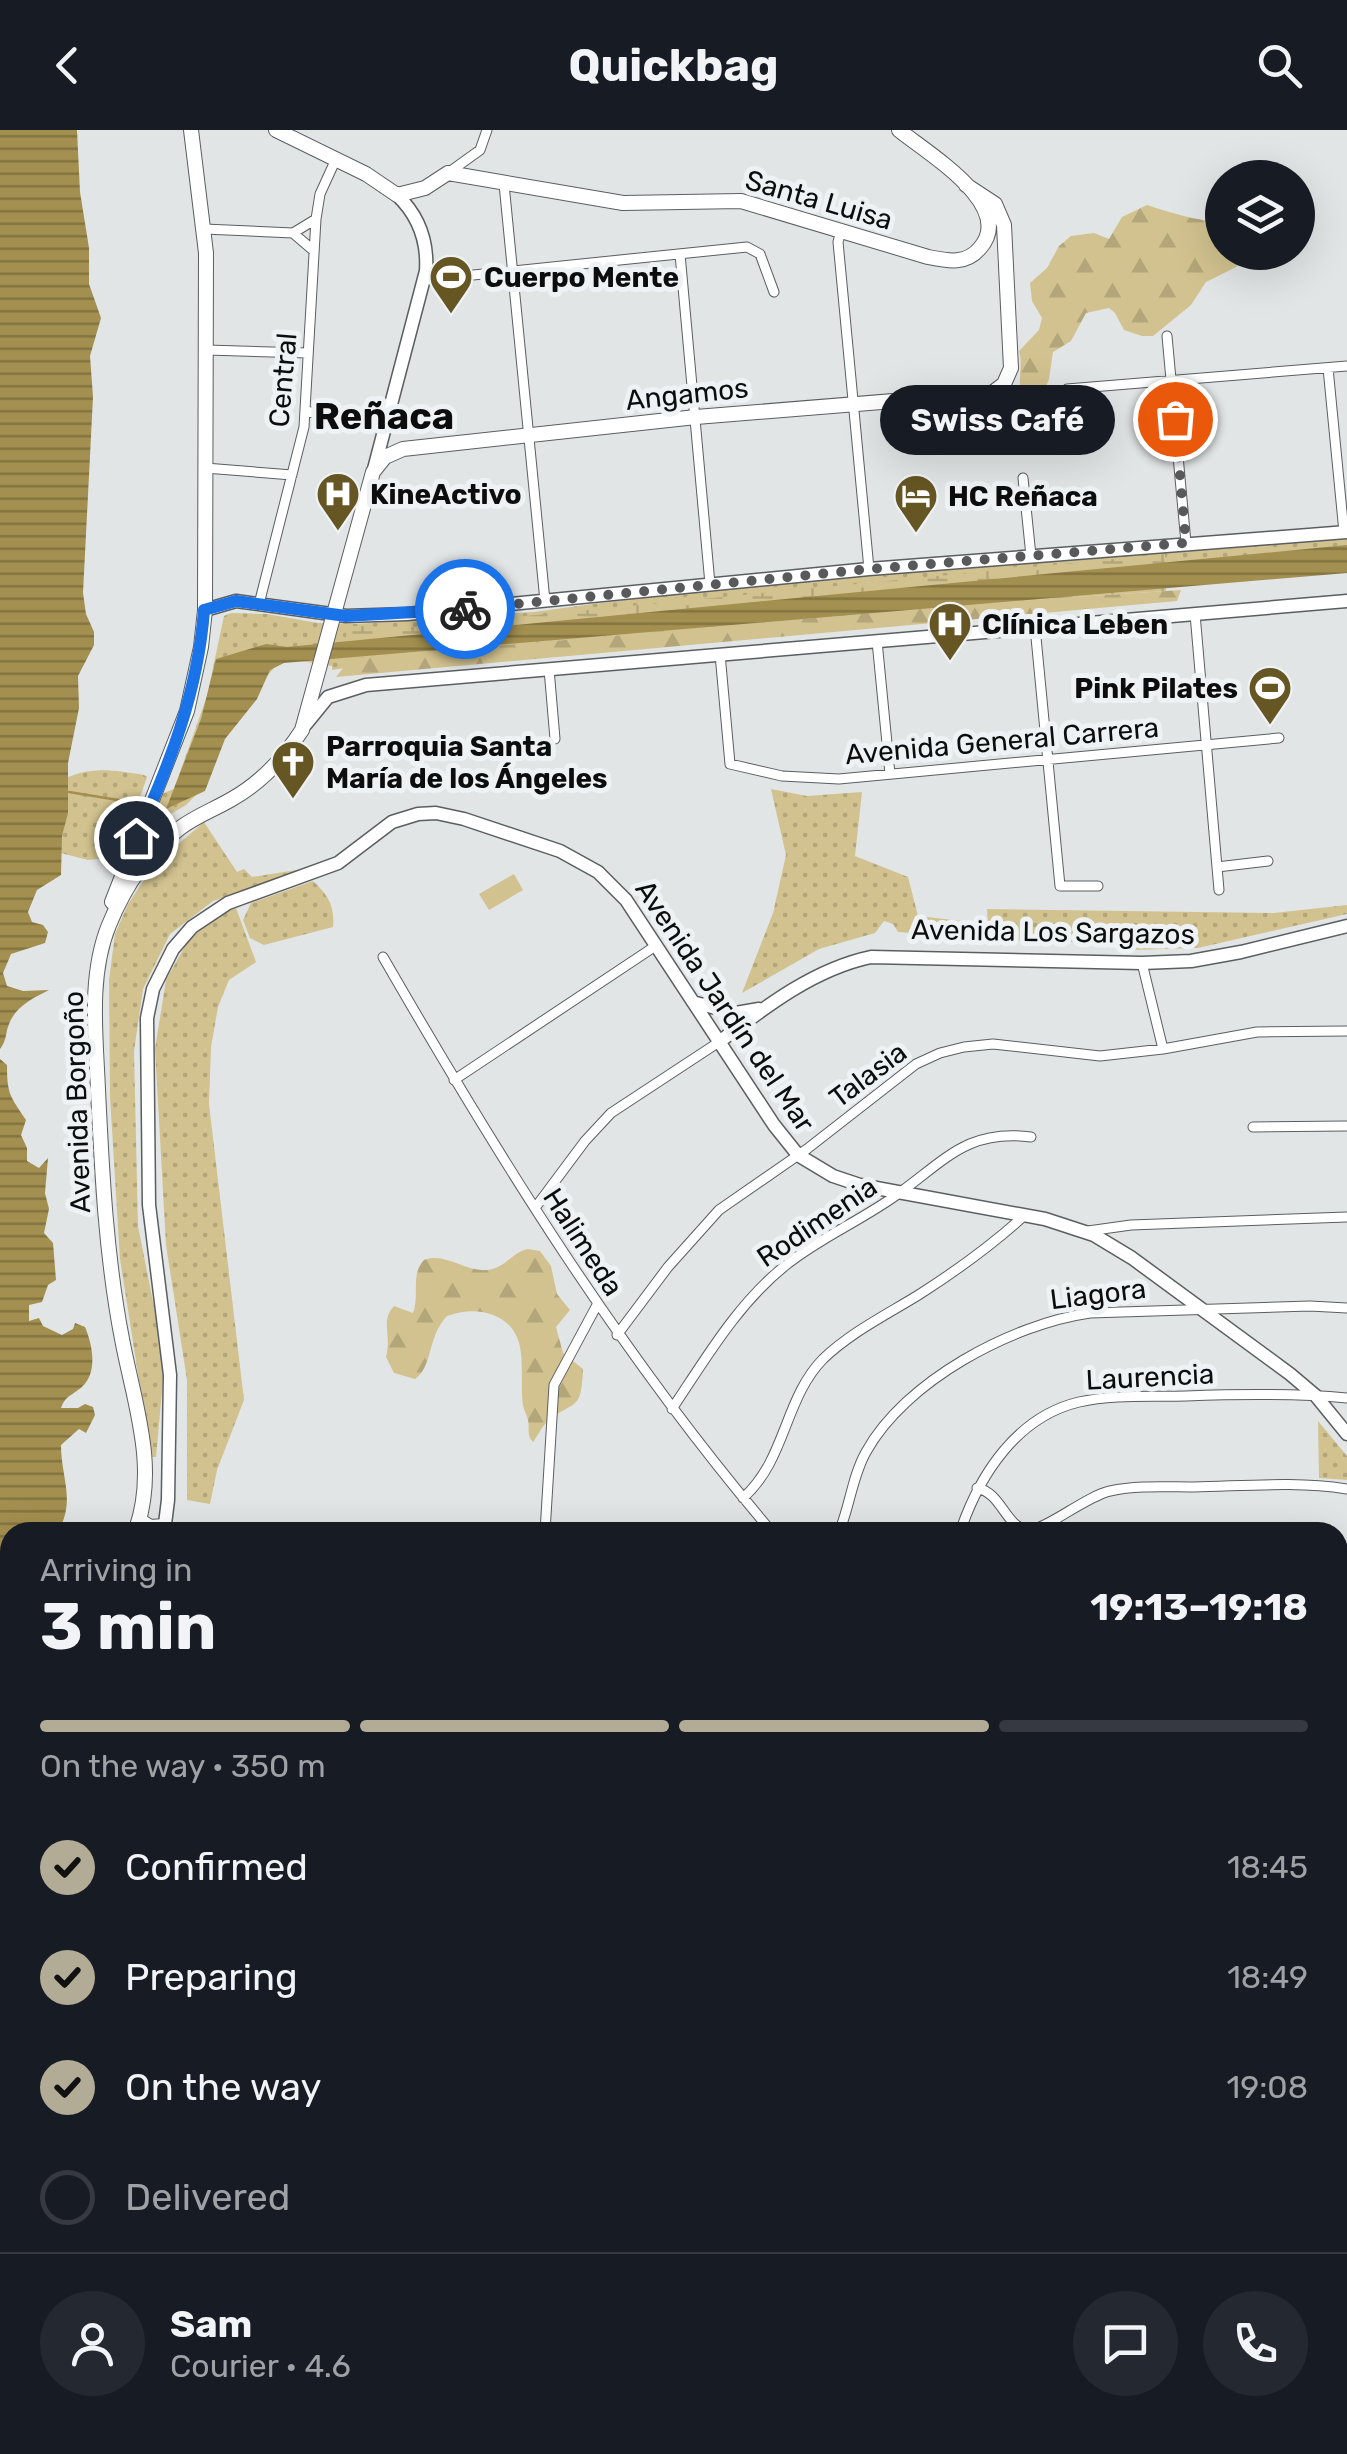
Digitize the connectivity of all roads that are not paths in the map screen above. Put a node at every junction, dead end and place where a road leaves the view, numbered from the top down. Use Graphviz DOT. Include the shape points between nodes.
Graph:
graph roads {
  1 [pos="191,130"];
  2 [pos="276,130"];
  3 [pos="486,130"];
  4 [pos="899,130"];
  5 [pos="336,159"];
  6 [pos="448,174"];
  7 [pos="504,184"];
  8 [pos="966,185"];
  9 [pos="397,195"];
  10 [pos="316,218"];
  11 [pos="204,229"];
  12 [pos="840,230"];
  13 [pos="293,232"];
  14 [pos="1005,233"];
  15 [pos="986,241"];
  16 [pos="314,251"];
  17 [pos="680,254"];
  18 [pos="513,271"];
  19 [pos="424,280"];
  20 [pos="774,292"];
  21 [pos="1167,336"];
  22 [pos="207,350"];
  23 [pos="308,353"];
  24 [pos="1347,366"];
  25 [pos="1328,368"];
  26 [pos="1172,382"];
  27 [pos="1068,390"];
  28 [pos="853,404"];
  29 [pos="306,411"];
  30 [pos="696,417"];
  31 [pos="386,424"];
  32 [pos="528,435"];
  33 [pos="205,468"];
  34 [pos="373,472"];
  35 [pos="292,475"];
  36 [pos="1022,478"];
  37 [pos="1345,532"];
  38 [pos="1186,543"];
  39 [pos="1031,556"];
  40 [pos="870,569"];
  41 [pos="710,584"];
  42 [pos="544,601"];
  43 [pos="1347,601"];
  44 [pos="259,604"];
  45 [pos="204,610"];
  46 [pos="335,614"];
  47 [pos="1195,614"];
  48 [pos="1035,627"];
  49 [pos="877,641"];
  50 [pos="720,654"];
  51 [pos="549,669"];
  52 [pos="302,730"];
  53 [pos="1279,738"];
  54 [pos="555,739"];
  55 [pos="1206,745"];
  56 [pos="1048,760"];
  57 [pos="890,774"];
  58 [pos="144,820"];
  59 [pos="160,845"];
  60 [pos="1268,862"];
  61 [pos="1217,867"];
  62 [pos="1098,886"];
  63 [pos="1219,890"];
  64 [pos="1347,926"];
  65 [pos="103,941"];
  66 [pos="657,945"];
  67 [pos="383,957"];
  68 [pos="1142,963"];
  69 [pos="694,1003"];
  70 [pos="766,1006"];
  71 [pos="1347,1031"];
  72 [pos="719,1042"];
  73 [pos="1162,1049"];
  74 [pos="454,1080"];
  75 [pos="1347,1126"];
  76 [pos="1253,1127"];
  77 [pos="1031,1137"];
  78 [pos="798,1156"];
  79 [pos="901,1192"];
  80 [pos="535,1208"];
  81 [pos="1025,1215"];
  82 [pos="1347,1218"];
  83 [pos="1085,1232"];
  84 [pos="597,1305"];
  85 [pos="1200,1308"];
  86 [pos="1347,1308"];
  87 [pos="617,1335"];
  88 [pos="1316,1396"];
  89 [pos="1347,1398"];
  90 [pos="672,1409"];
  91 [pos="1347,1434"];
  92 [pos="977,1488"];
  93 [pos="1347,1489"];
  94 [pos="743,1498"];
  95 [pos="138,1522"];
  96 [pos="167,1522"];
  97 [pos="546,1522"];
  98 [pos="763,1522"];
  99 [pos="843,1522"];
  100 [pos="964,1522"];
  101 [pos="1014,1522"];
  102 [pos="1051,1522"];
  1 -- 11 [label="main road"];
  2 -- 5 [label="main road, Avenida Borgoño"];
  3 -- 6 [label="street" via="480,150"];
  4 -- 8 [label="main road"];
  5 -- 9 [label="main road, Avenida Borgoño"];
  5 -- 10 [label="street, Central"];
  6 -- 7 [label="main road, Santa Luisa"];
  6 -- 9 [label="main road"];
  7 -- 12 [label="main road, Santa Luisa" via="622,203 741,201"];
  7 -- 18 [label="street"];
  8 -- 14 [label="main road" via="995,204"];
  8 -- 15 [label="main road" via="988,211"];
  9 -- 19 [label="street, Avenida Borgoño" via="422,234"];
  10 -- 13 [label="street"];
  10 -- 16 [label="street, Central"];
  11 -- 13 [label="street"];
  11 -- 22 [label="main road"];
  12 -- 15 [label="main road, Santa Luisa" via="949,262 973,255"];
  12 -- 28 [label="street"];
  13 -- 16 [label="street"];
  14 -- 15 [label="main road, Santa Luisa"];
  14 -- 28 [label="main road, Angamos" via="1009,378 986,396"];
  16 -- 23 [label="street, Central"];
  17 -- 18 [label="street"];
  17 -- 20 [label="street" via="752,248"];
  17 -- 30 [label="street"];
  18 -- 19 [label="street"];
  18 -- 32 [label="street"];
  19 -- 31 [label="street, Avenida Borgoño"];
  21 -- 26 [label="street"];
  22 -- 23 [label="street"];
  22 -- 33 [label="main road"];
  23 -- 29 [label="street, Central"];
  24 -- 25 [label="street"];
  25 -- 26 [label="street"];
  25 -- 37 [label="street"];
  26 -- 27 [label="street"];
  26 -- 38 [label="street"];
  28 -- 30 [label="main road, Angamos"];
  28 -- 40 [label="street"];
  29 -- 31 [label="street"];
  29 -- 35 [label="street, Central"];
  30 -- 32 [label="main road, Angamos"];
  30 -- 41 [label="street"];
  31 -- 34 [label="street, Avenida Borgoño"];
  32 -- 34 [label="main road, Angamos" via="402,449"];
  32 -- 42 [label="street"];
  33 -- 35 [label="street"];
  33 -- 45 [label="main road"];
  34 -- 46 [label="main road, Avenida Borgoño"];
  35 -- 44 [label="street, Central"];
  36 -- 39 [label="street"];
  37 -- 38 [label="street"];
  38 -- 39 [label="street"];
  39 -- 40 [label="street"];
  40 -- 41 [label="street"];
  41 -- 42 [label="street"];
  42 -- 46 [label="street"];
  43 -- 47 [label="street"];
  44 -- 45 [label="street" via="228,602"];
  44 -- 46 [label="street"];
  45 -- 58 [label="main road" via="194,684"];
  46 -- 52 [label="main road, Avenida Borgoño"];
  47 -- 48 [label="street"];
  47 -- 55 [label="street"];
  48 -- 49 [label="street"];
  48 -- 56 [label="street"];
  49 -- 50 [label="street"];
  49 -- 57 [label="street"];
  50 -- 51 [label="street"];
  50 -- 57 [label="street, Avenida General Carrera" via="730,764 801,778"];
  51 -- 52 [label="street" via="352,687 328,697"];
  51 -- 54 [label="street"];
  52 -- 59 [label="main road, Avenida Borgoño" via="265,775"];
  53 -- 55 [label="street, Avenida General Carrera"];
  55 -- 56 [label="street, Avenida General Carrera"];
  55 -- 61 [label="street"];
  56 -- 57 [label="street, Avenida General Carrera"];
  56 -- 62 [label="street" via="1060,886"];
  58 -- 59 [label="main road" via="147,836"];
  58 -- 65 [label="main road"];
  59 -- 65 [label="main road, Avenida Borgoño" via="128,888"];
  60 -- 61 [label="street"];
  61 -- 63 [label="street"];
  64 -- 68 [label="street, Avenida Los Sargazos" via="1214,958"];
  65 -- 95 [label="main road, Avenida Borgoño" via="95,1036 102,1198 144,1443"];
  66 -- 69 [label="street, Avenida Jardín del Mar"];
  66 -- 74 [label="street"];
  66 -- 96 [label="street, Avenida Jardín del Mar" via="618,890 582,862 464,819 428,813 392,822 328,868 228,902 182,938 159,975 146,1032 150,1222 170,1358"];
  67 -- 74 [label="street, Halimeda"];
  68 -- 70 [label="street, Avenida Los Sargazos" via="886,956 842,964"];
  68 -- 73 [label="street"];
  69 -- 70 [label="street, Avenida Los Sargazos" via="736,1012"];
  69 -- 72 [label="street, Avenida Jardín del Mar"];
  70 -- 72 [label="street, Avenida Los Sargazos"];
  71 -- 73 [label="street, Talasia" via="1257,1032"];
  72 -- 78 [label="street, Avenida Jardín del Mar"];
  72 -- 80 [label="street, Avenida Los Sargazos" via="612,1114"];
  73 -- 78 [label="street, Talasia" via="1084,1056 993,1044 952,1049 916,1064"];
  74 -- 80 [label="street, Halimeda"];
  75 -- 76 [label="street"];
  77 -- 79 [label="street, Rodimenia" via="995,1136 964,1145"];
  78 -- 79 [label="street, Avenida Jardín del Mar" via="846,1181"];
  78 -- 87 [label="street, Talasia" via="719,1210"];
  79 -- 81 [label="street, Avenida Jardín del Mar"];
  79 -- 90 [label="street, Rodimenia" via="770,1279 725,1330"];
  80 -- 84 [label="street, Halimeda"];
  81 -- 83 [label="street, Avenida Jardín del Mar"];
  81 -- 94 [label="street" via="822,1360 802,1388 767,1471"];
  82 -- 83 [label="street"];
  83 -- 85 [label="street, Avenida Jardín del Mar"];
  84 -- 87 [label="street, Halimeda"];
  84 -- 97 [label="street" via="554,1385"];
  85 -- 86 [label="street, Liagora"];
  85 -- 88 [label="street, Avenida Jardín del Mar"];
  85 -- 99 [label="street, Liagora" via="1072,1315 990,1344 887,1420 858,1468"];
  87 -- 90 [label="street, Halimeda"];
  88 -- 89 [label="street, Laurencia"];
  88 -- 91 [label="street, Avenida Jardín del Mar"];
  88 -- 92 [label="street, Laurencia" via="1078,1402 1020,1435"];
  90 -- 94 [label="street, Halimeda"];
  92 -- 100 [label="street, Laurencia"];
  92 -- 101 [label="street" via="991,1492"];
  93 -- 102 [label="street" via="1278,1484 1114,1490 1091,1496"];
  94 -- 98 [label="street, Halimeda"];
}
